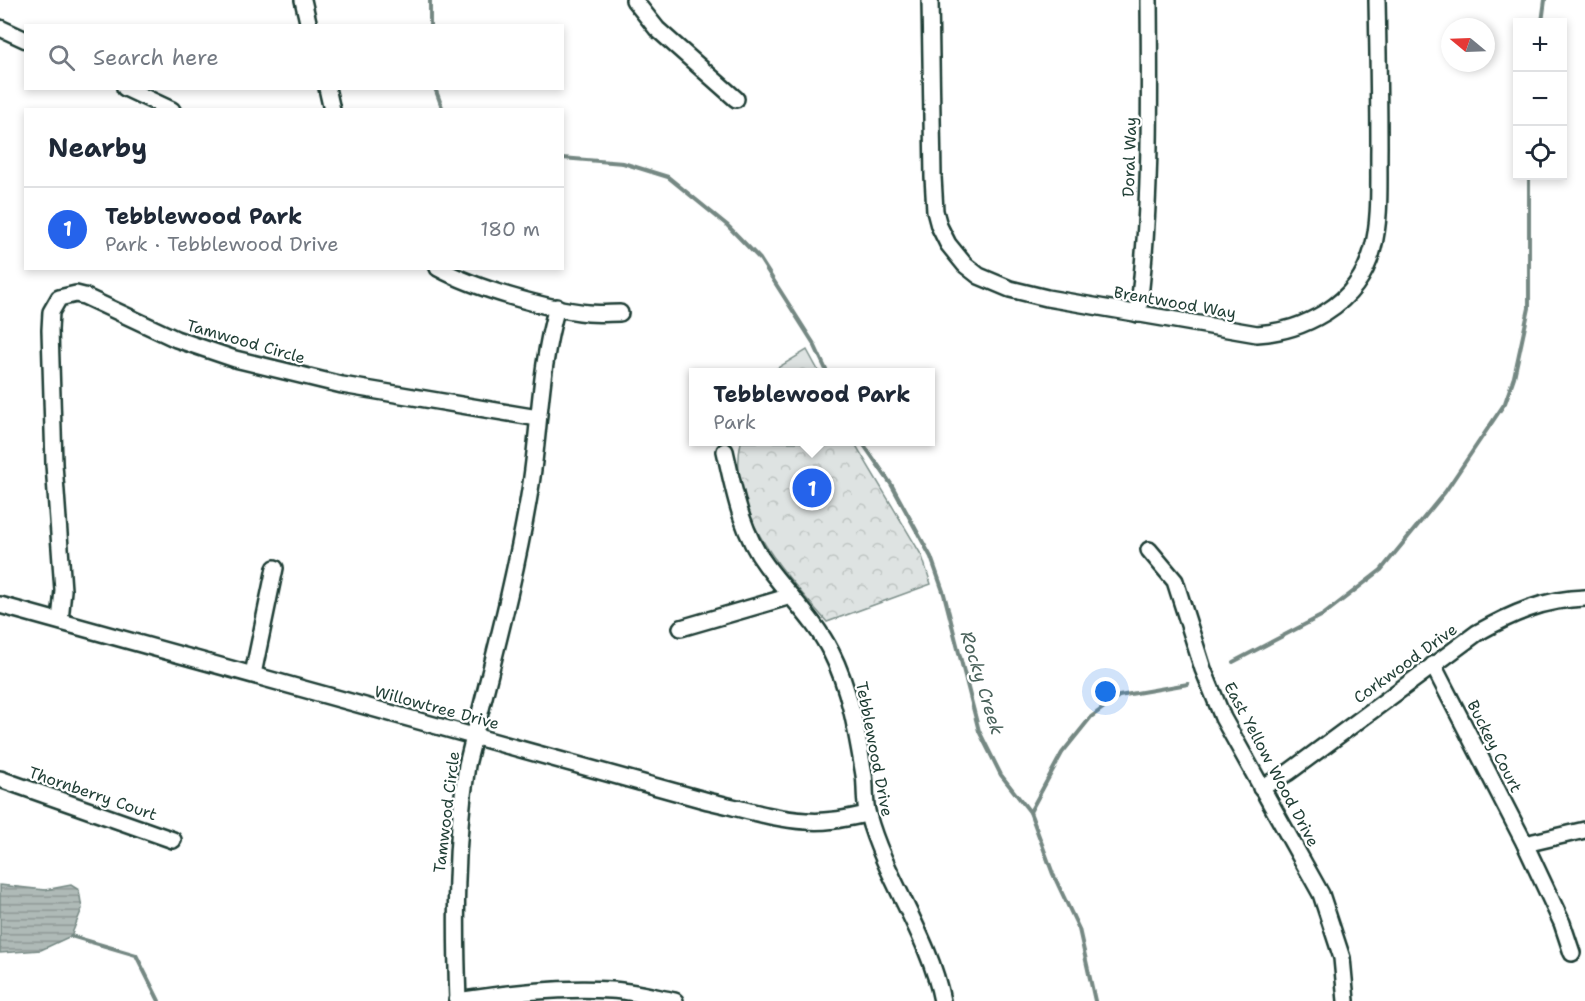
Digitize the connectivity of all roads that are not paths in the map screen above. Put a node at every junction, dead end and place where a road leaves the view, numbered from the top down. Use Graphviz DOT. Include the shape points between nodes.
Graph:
graph roads {
  1 [pos="303,0"];
  2 [pos="634,0"];
  3 [pos="930,0"];
  4 [pos="1149,0"];
  5 [pos="1377,0"];
  6 [pos="309,24"];
  7 [pos="0,28"];
  8 [pos="24,39"];
  9 [pos="129,90"];
  10 [pos="327,90"];
  11 [pos="736,99"];
  12 [pos="168,108"];
  13 [pos="332,108"];
  14 [pos="442,270"];
  15 [pos="557,307"];
  16 [pos="620,313"];
  17 [pos="1138,314"];
  18 [pos="538,418"];
  19 [pos="725,450"];
  20 [pos="1149,550"];
  21 [pos="275,568"];
  22 [pos="791,596"];
  23 [pos="1585,598"];
  24 [pos="0,605"];
  25 [pos="60,621"];
  26 [pos="681,628"];
  27 [pos="1433,664"];
  28 [pos="253,674"];
  29 [pos="474,736"];
  30 [pos="0,779"];
  31 [pos="1261,788"];
  32 [pos="867,814"];
  33 [pos="1585,830"];
  34 [pos="173,840"];
  35 [pos="1525,844"];
  36 [pos="1572,953"];
  37 [pos="577,995"];
  38 [pos="458,1001"];
  39 [pos="675,1001"];
  40 [pos="942,1001"];
  41 [pos="1346,1001"];
  1 -- 6 [label="street"];
  2 -- 11 [label="street" via="657,29"];
  3 -- 17 [label="street, Brentwood Way" via="935,211 948,244 965,265 996,285"];
  4 -- 17 [label="street, Doral Way" via="1147,189"];
  5 -- 17 [label="street, Brentwood Way" via="1378,220 1367,267 1352,291 1339,304 1299,327 1278,333 1257,334"];
  7 -- 8 [label="street"];
  9 -- 12 [label="street"];
  10 -- 13 [label="street"];
  14 -- 15 [label="street" via="467,282"];
  15 -- 16 [label="street" via="588,313"];
  15 -- 18 [label="street, Tamwood Circle" via="549,334"];
  18 -- 25 [label="street, Tamwood Circle" via="293,374 199,348 84,296 59,298 51,312 50,342 63,590"];
  18 -- 29 [label="street, Tamwood Circle" via="517,564"];
  19 -- 22 [label="street, Tebblewood Drive" via="749,536"];
  20 -- 31 [label="street, East Yellow Wood Drive" via="1175,582 1212,693"];
  21 -- 28 [label="street"];
  22 -- 26 [label="street"];
  22 -- 32 [label="street, Tebblewood Drive" via="821,634 841,673 864,776"];
  23 -- 27 [label="street, Corkwood Drive" via="1522,610 1477,633"];
  24 -- 25 [label="street, Willowtree Drive"];
  25 -- 28 [label="street, Willowtree Drive"];
  27 -- 31 [label="street, Corkwood Drive" via="1289,772"];
  27 -- 35 [label="street, Buckey Court"];
  28 -- 29 [label="street, Willowtree Drive"];
  29 -- 32 [label="street, Willowtree Drive" via="786,819 808,822"];
  29 -- 38 [label="street, Tamwood Circle" via="456,871"];
  30 -- 34 [label="street, Thornberry Court"];
  31 -- 41 [label="street, East Yellow Wood Drive" via="1321,894 1342,958"];
  32 -- 40 [label="street, Tebblewood Drive"];
  33 -- 35 [label="street"];
  35 -- 36 [label="street, Buckey Court"];
  37 -- 38 [label="street" via="536,991"];
  37 -- 39 [label="street" via="612,990"];
}
